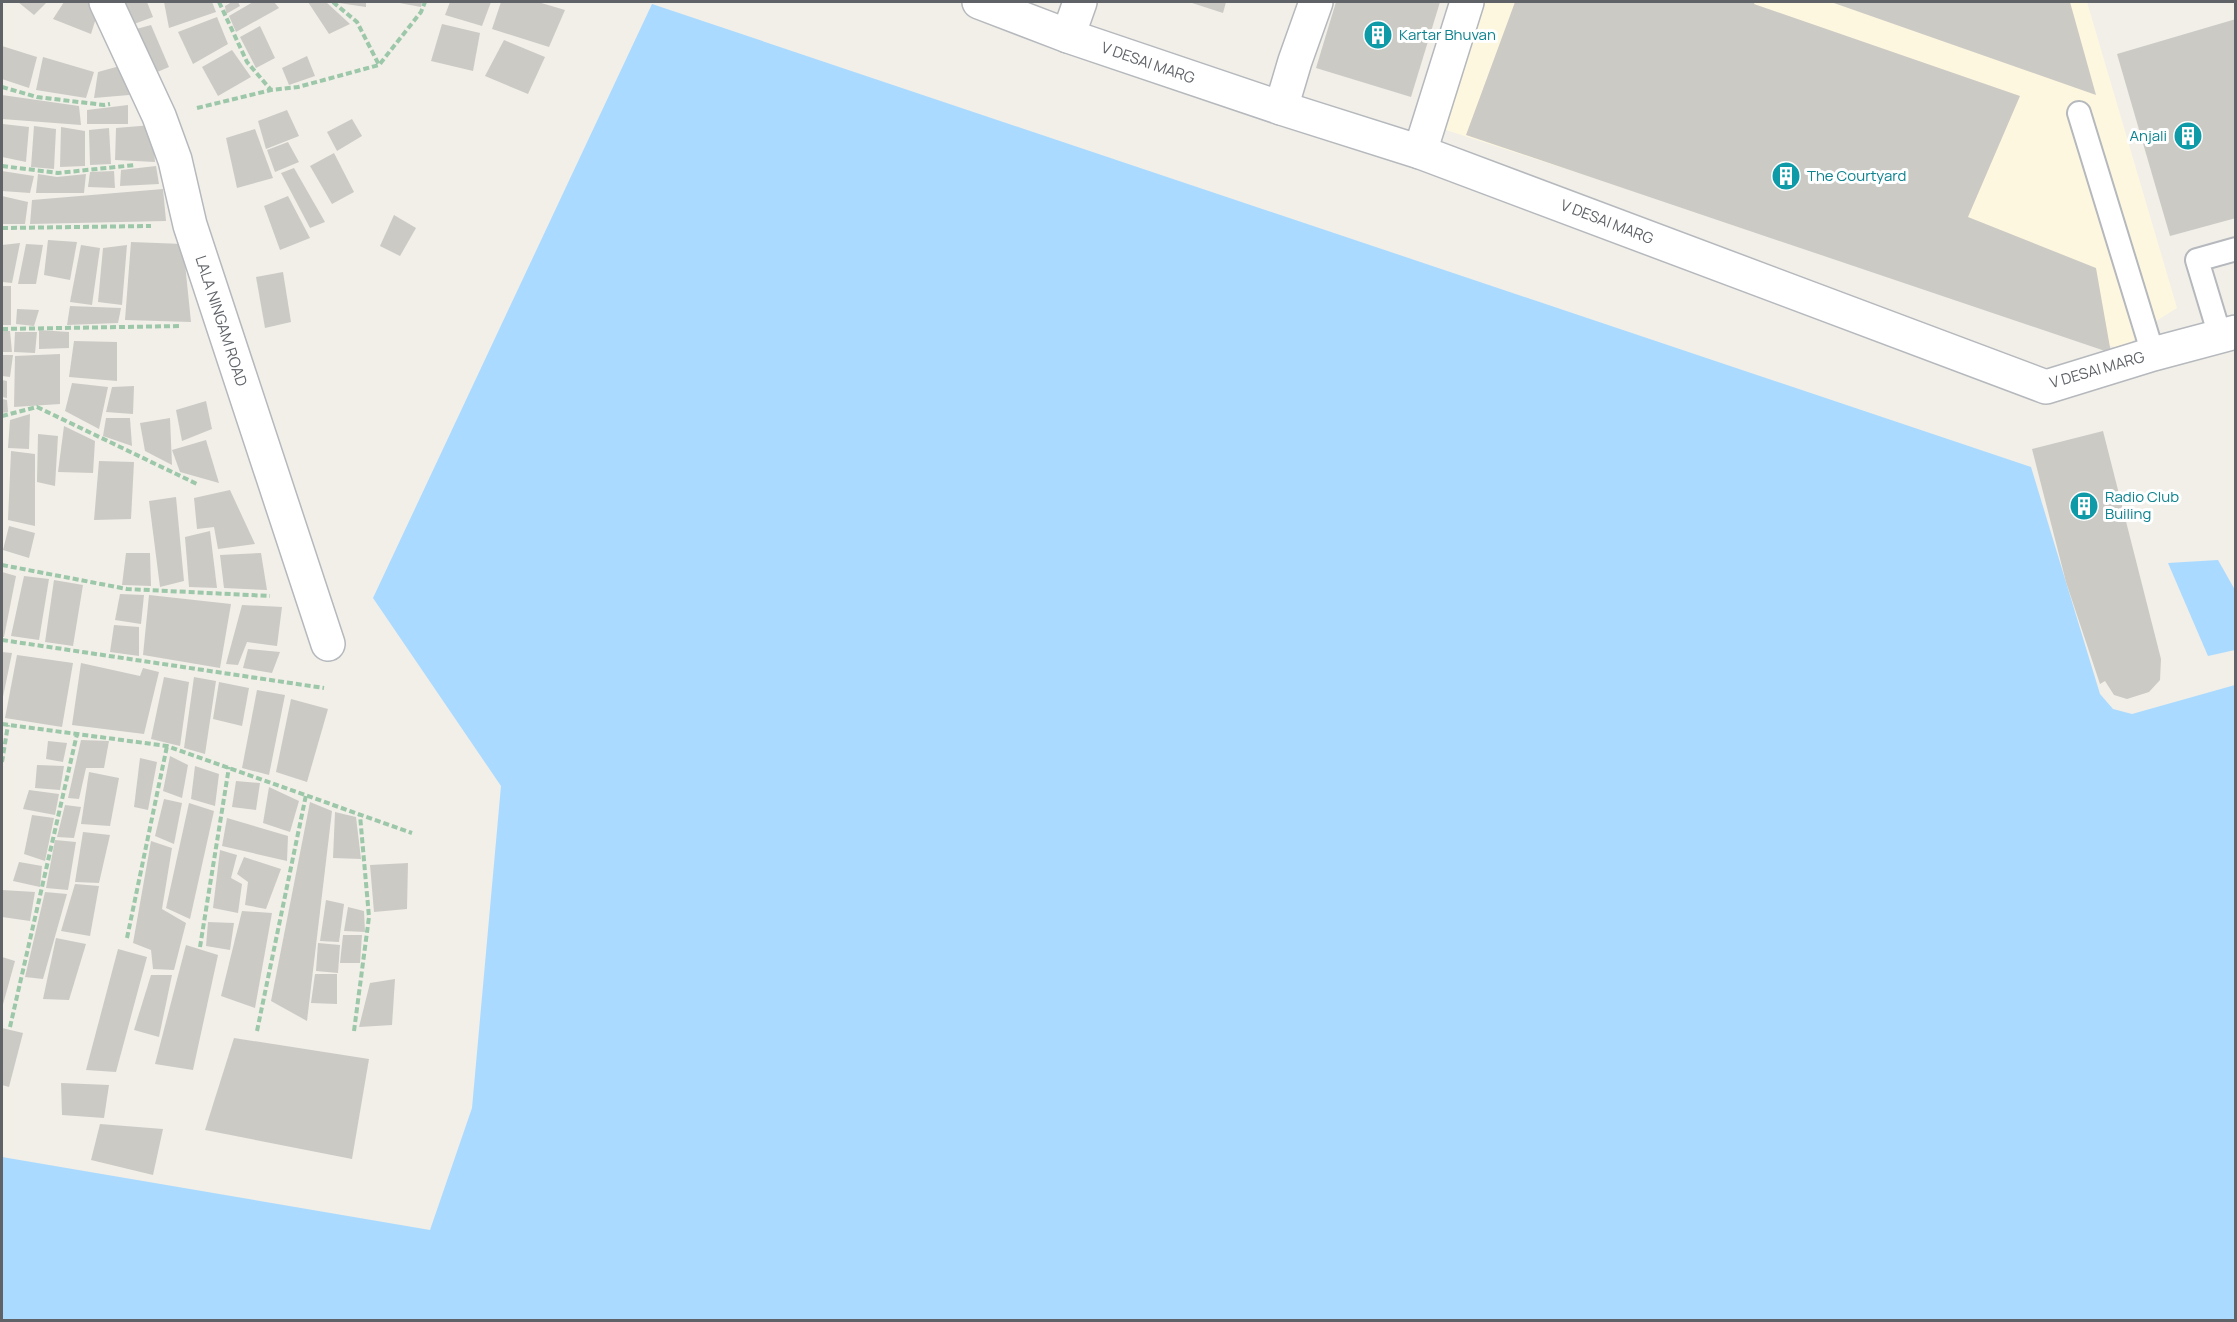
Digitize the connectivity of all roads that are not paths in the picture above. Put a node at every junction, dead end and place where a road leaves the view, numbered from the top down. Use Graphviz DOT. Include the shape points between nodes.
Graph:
graph roads {
  1 [pos="106,2"];
  2 [pos="979,2"];
  3 [pos="1080,2"];
  4 [pos="1317,2"];
  5 [pos="1467,2"];
  6 [pos="1068,36"];
  7 [pos="1281,108"];
  8 [pos="2079,112"];
  9 [pos="1420,152"];
  10 [pos="2235,249"];
  11 [pos="2228,334"];
  12 [pos="2153,354"];
  13 [pos="328,644"];
  1 -- 13 [label="street, LALA NINGAM ROAD" via="176,160 190,225"];
  2 -- 6 [label="street, V DESAI MARG"];
  3 -- 6 [label="street"];
  4 -- 7 [label="street"];
  5 -- 9 [label="street"];
  6 -- 7 [label="street, V DESAI MARG"];
  7 -- 9 [label="street, V DESAI MARG"];
  8 -- 12 [label="lane"];
  9 -- 12 [label="street, V DESAI MARG" via="2046,387"];
  10 -- 11 [label="lane" via="2197,260"];
  11 -- 12 [label="street, V DESAI MARG"];
}
